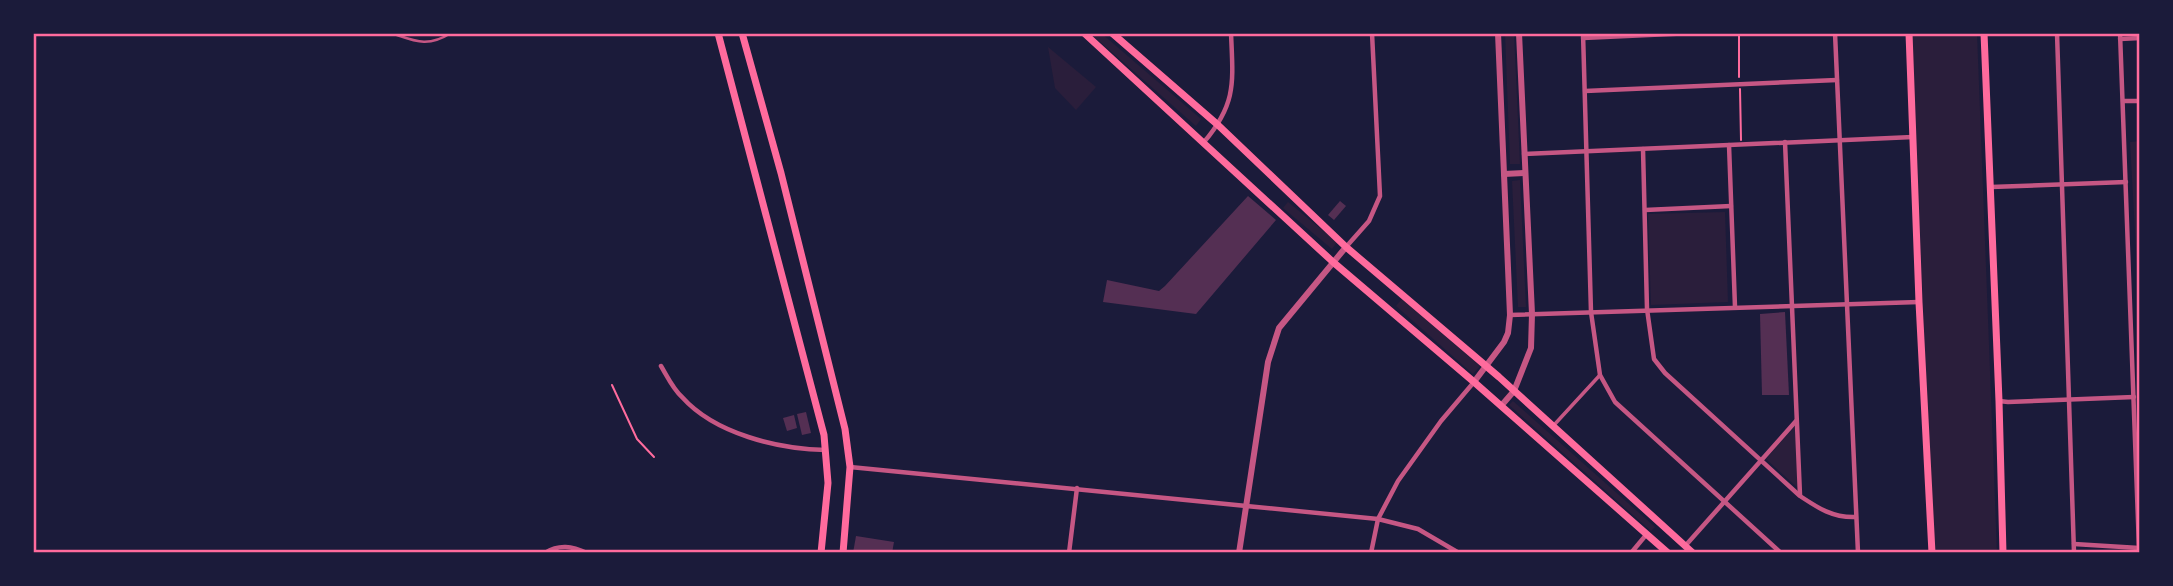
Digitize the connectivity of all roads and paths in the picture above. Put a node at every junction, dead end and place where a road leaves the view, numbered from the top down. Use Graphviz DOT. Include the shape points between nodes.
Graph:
graph roads {
  1 [pos="391,33"];
  2 [pos="451,33"];
  3 [pos="718,33"];
  4 [pos="742,33"];
  5 [pos="1084,33"];
  6 [pos="1112,33"];
  7 [pos="1231,33"];
  8 [pos="1373,33"];
  9 [pos="1498,33"];
  10 [pos="1519,33"];
  11 [pos="1693,33"];
  12 [pos="1835,33"];
  13 [pos="1909,33"];
  14 [pos="1984,33"];
  15 [pos="2057,33"];
  16 [pos="1583,36"];
  17 [pos="2120,36"];
  18 [pos="2140,38"];
  19 [pos="1837,80"];
  20 [pos="1585,91"];
  21 [pos="2123,101"];
  22 [pos="2140,101"];
  23 [pos="1218,125"];
  24 [pos="1913,137"];
  25 [pos="1840,141"];
  26 [pos="1204,142"];
  27 [pos="1785,142"];
  28 [pos="1729,145"];
  29 [pos="1643,149"];
  30 [pos="1587,151"];
  31 [pos="1523,154"];
  32 [pos="1524,173"];
  33 [pos="1504,174"];
  34 [pos="2126,182"];
  35 [pos="2062,185"];
  36 [pos="1991,187"];
  37 [pos="1731,206"];
  38 [pos="1645,210"];
  39 [pos="1346,247"];
  40 [pos="1333,262"];
  41 [pos="1919,302"];
  42 [pos="1847,303"];
  43 [pos="1791,305"];
  44 [pos="1735,307"];
  45 [pos="1647,309"];
  46 [pos="1591,312"];
  47 [pos="1532,314"];
  48 [pos="1510,315"];
  49 [pos="2138,328"];
  50 [pos="2131,330"];
  51 [pos="661,366"];
  52 [pos="1486,366"];
  53 [pos="1600,375"];
  54 [pos="1474,382"];
  55 [pos="612,385"];
  56 [pos="1514,391"];
  57 [pos="2134,397"];
  58 [pos="2070,399"];
  59 [pos="1999,401"];
  60 [pos="1501,406"];
  61 [pos="1796,420"];
  62 [pos="1552,426"];
  63 [pos="826,450"];
  64 [pos="654,457"];
  65 [pos="1761,459"];
  66 [pos="850,467"];
  67 [pos="1077,488"];
  68 [pos="1800,496"];
  69 [pos="1724,502"];
  70 [pos="1246,505"];
  71 [pos="1856,517"];
  72 [pos="1378,519"];
  73 [pos="1647,534"];
  74 [pos="2074,544"];
  75 [pos="1685,546"];
  76 [pos="2139,548"];
  77 [pos="585,552"];
  78 [pos="545,553"];
  79 [pos="821,553"];
  80 [pos="843,553"];
  81 [pos="1069,553"];
  82 [pos="1239,553"];
  83 [pos="1371,553"];
  84 [pos="1459,553"];
  85 [pos="1631,553"];
  86 [pos="1668,553"];
  87 [pos="1693,553"];
  88 [pos="1781,553"];
  89 [pos="1858,553"];
  90 [pos="1932,553"];
  91 [pos="2003,553"];
  92 [pos="2074,553"];
  1 -- 2 [label="lane" via="428,43"];
  3 -- 63 [label="main road"];
  4 -- 66 [label="main road" via="845,429"];
  5 -- 26 [label="main road"];
  6 -- 23 [label="main road"];
  7 -- 23 [label="street" via="1232,92"];
  8 -- 39 [label="street" via="1380,196 1369,221"];
  9 -- 33 [label="street"];
  10 -- 31 [label="street"];
  11 -- 16 [label="street"];
  12 -- 19 [label="street"];
  13 -- 24 [label="main road"];
  14 -- 36 [label="main road"];
  15 -- 35 [label="street"];
  16 -- 20 [label="street"];
  17 -- 18 [label="street"];
  17 -- 21 [label="street"];
  19 -- 20 [label="street"];
  19 -- 25 [label="street"];
  20 -- 30 [label="street"];
  21 -- 22 [label="street"];
  21 -- 34 [label="street"];
  23 -- 26 [label="street"];
  23 -- 39 [label="main road"];
  24 -- 25 [label="street"];
  24 -- 41 [label="main road"];
  25 -- 27 [label="street"];
  25 -- 42 [label="street"];
  26 -- 40 [label="main road"];
  27 -- 28 [label="street"];
  27 -- 43 [label="street"];
  28 -- 29 [label="street"];
  28 -- 37 [label="street"];
  29 -- 30 [label="street"];
  29 -- 38 [label="street"];
  30 -- 31 [label="street"];
  30 -- 46 [label="street"];
  31 -- 32 [label="street"];
  32 -- 33 [label="street"];
  32 -- 47 [label="street"];
  33 -- 48 [label="street"];
  34 -- 35 [label="street"];
  34 -- 50 [label="street"];
  35 -- 36 [label="street"];
  35 -- 58 [label="street"];
  36 -- 59 [label="main road"];
  37 -- 38 [label="street"];
  37 -- 44 [label="street"];
  38 -- 45 [label="street"];
  39 -- 40 [label="street"];
  39 -- 52 [label="main road"];
  40 -- 54 [label="main road"];
  40 -- 70 [label="street" via="1275,339"];
  41 -- 42 [label="street"];
  41 -- 90 [label="main road"];
  42 -- 43 [label="street"];
  42 -- 71 [label="street"];
  43 -- 44 [label="street"];
  43 -- 61 [label="street"];
  44 -- 45 [label="street"];
  45 -- 46 [label="street"];
  45 -- 65 [label="street" via="1654,359"];
  46 -- 47 [label="street"];
  46 -- 53 [label="street"];
  47 -- 48 [label="street"];
  47 -- 56 [label="street" via="1531,348"];
  48 -- 52 [label="street" via="1504,342"];
  49 -- 50 [label="street"];
  50 -- 57 [label="street"];
  51 -- 63 [label="street" via="680,396 727,429 777,445"];
  52 -- 54 [label="street"];
  52 -- 56 [label="main road"];
  53 -- 62 [label="street"];
  53 -- 69 [label="street" via="1615,402"];
  54 -- 60 [label="main road"];
  54 -- 72 [label="street" via="1405,471"];
  55 -- 64 [label="path" via="637,439"];
  56 -- 60 [label="street"];
  56 -- 62 [label="main road"];
  57 -- 58 [label="street"];
  57 -- 76 [label="street"];
  58 -- 59 [label="street"];
  58 -- 74 [label="street"];
  59 -- 91 [label="main road"];
  60 -- 73 [label="main road"];
  61 -- 65 [label="street"];
  61 -- 68 [label="street"];
  62 -- 75 [label="main road"];
  63 -- 79 [label="main road" via="827,508"];
  65 -- 68 [label="street"];
  65 -- 69 [label="street"];
  66 -- 67 [label="street"];
  66 -- 80 [label="main road"];
  67 -- 70 [label="street"];
  67 -- 81 [label="street"];
  68 -- 71 [label="street" via="1822,512"];
  69 -- 75 [label="street"];
  69 -- 88 [label="street"];
  70 -- 72 [label="street"];
  70 -- 82 [label="street"];
  71 -- 89 [label="street"];
  72 -- 83 [label="street"];
  72 -- 84 [label="street" via="1418,528"];
  73 -- 85 [label="street"];
  73 -- 86 [label="main road"];
  74 -- 76 [label="street"];
  74 -- 92 [label="street"];
  75 -- 87 [label="main road"];
  77 -- 78 [label="street" via="554,547"];
}
